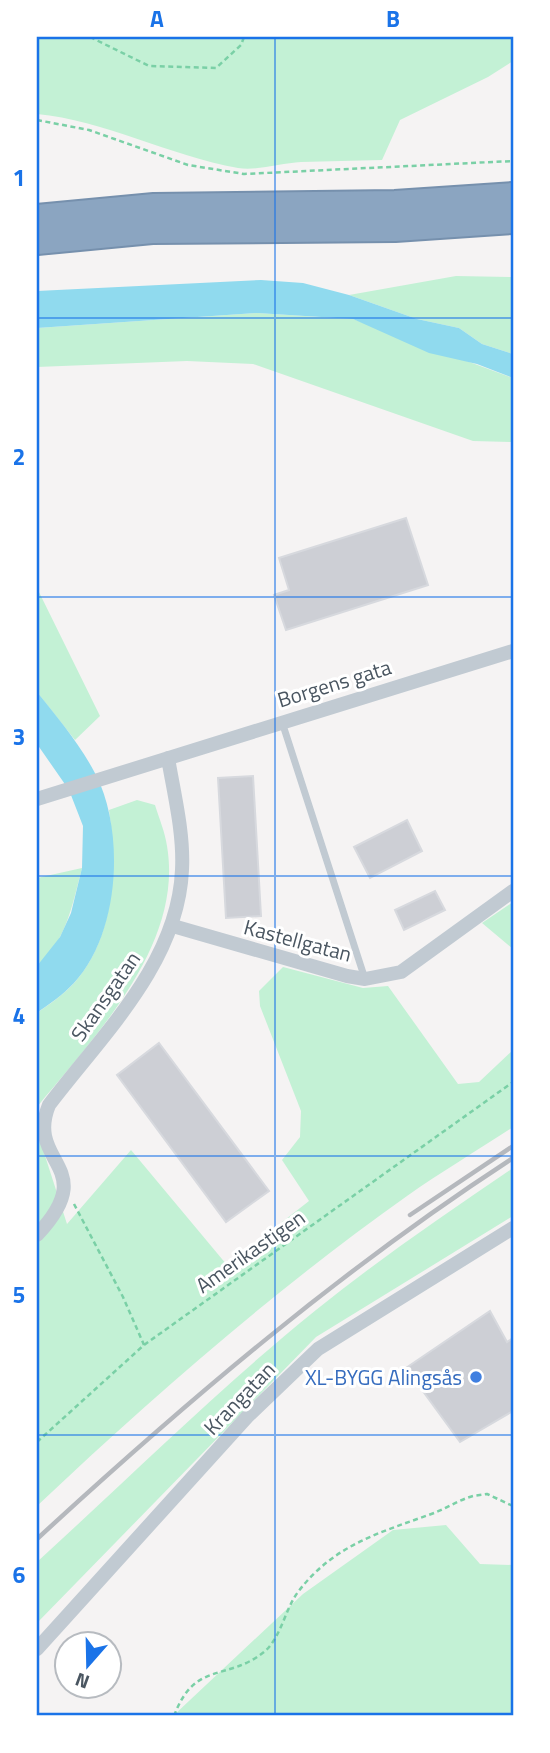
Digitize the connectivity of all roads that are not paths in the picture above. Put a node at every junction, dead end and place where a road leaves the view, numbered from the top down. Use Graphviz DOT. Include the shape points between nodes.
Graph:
graph roads {
  1 [pos="513,196"];
  2 [pos="37,218"];
  3 [pos="513,220"];
  4 [pos="37,241"];
  5 [pos="513,651"];
  6 [pos="282,722"];
  7 [pos="168,758"];
  8 [pos="37,799"];
  9 [pos="513,891"];
  10 [pos="173,926"];
  11 [pos="365,979"];
  12 [pos="513,1228"];
  13 [pos="37,1236"];
  14 [pos="37,1648"];
  1 -- 2 [label="highway" via="395,204 154,207"];
  3 -- 4 [label="highway" via="396,228 152,230"];
  5 -- 6 [label="street, Borgens gata"];
  6 -- 7 [label="street, Borgens gata"];
  6 -- 11 [label="lane"];
  7 -- 8 [label="street, Borgens gata"];
  7 -- 10 [label="street, Skansgatan" via="183,858"];
  9 -- 11 [label="street, Kastellgatan" via="401,972"];
  10 -- 11 [label="street, Kastellgatan"];
  10 -- 13 [label="street, Skansgatan" via="156,960 44,1117 44,1133 62,1175 64,1195 58,1211"];
  12 -- 14 [label="street, Krangatan" via="317,1349 247,1418"];
}
